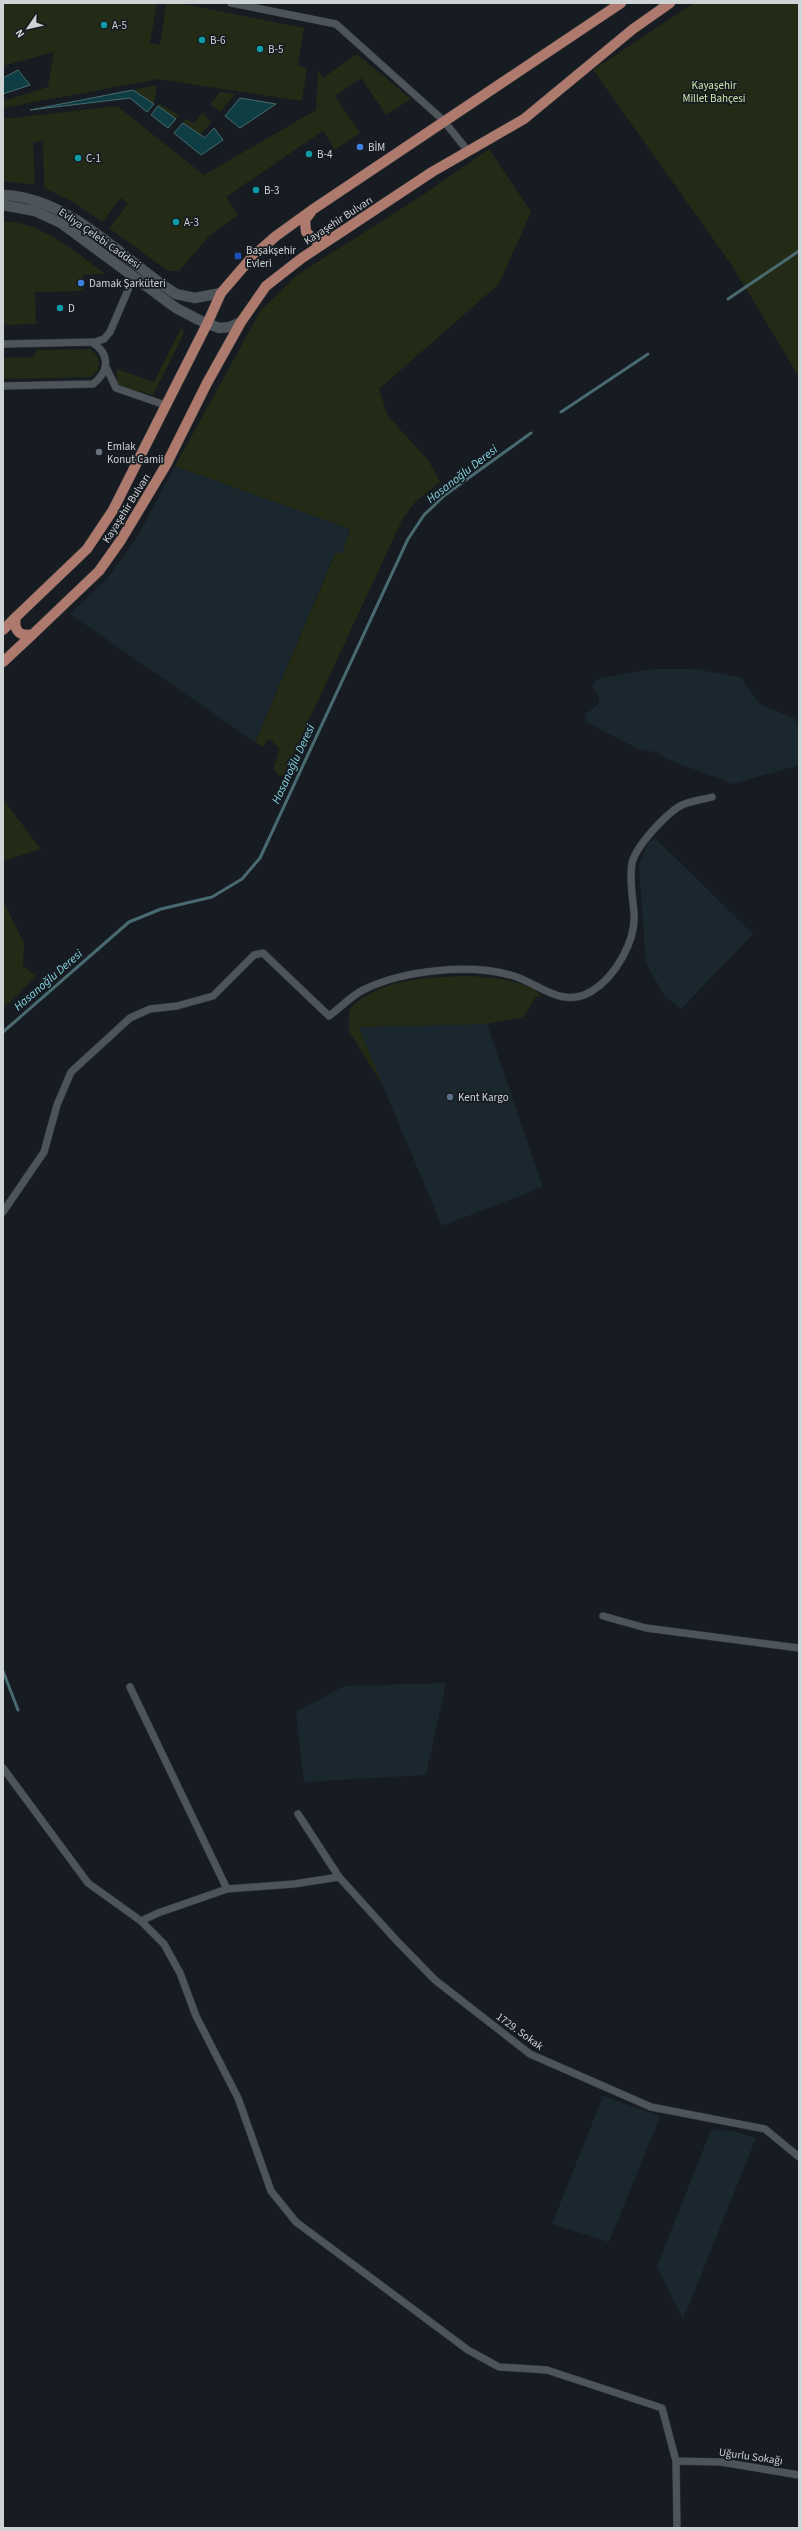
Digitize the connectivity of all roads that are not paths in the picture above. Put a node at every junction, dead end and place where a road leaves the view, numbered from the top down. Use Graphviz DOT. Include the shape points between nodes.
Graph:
graph roads {
  1 [pos="231,3"];
  2 [pos="621,3"];
  3 [pos="670,3"];
  4 [pos="443,120"];
  5 [pos="468,151"];
  6 [pos="3,195"];
  7 [pos="3,205"];
  8 [pos="312,210"];
  9 [pos="343,233"];
  10 [pos="134,276"];
  11 [pos="221,292"];
  12 [pos="241,322"];
  13 [pos="207,324"];
  14 [pos="92,342"];
  15 [pos="3,344"];
  16 [pos="106,366"];
  17 [pos="3,386"];
  18 [pos="165,405"];
  19 [pos="16,618"];
  20 [pos="3,630"];
  21 [pos="33,634"];
  22 [pos="3,662"];
  23 [pos="712,797"];
  24 [pos="3,1212"];
  25 [pos="603,1616"];
  26 [pos="799,1648"];
  27 [pos="130,1687"];
  28 [pos="3,1768"];
  29 [pos="298,1814"];
  30 [pos="340,1876"];
  31 [pos="228,1889"];
  32 [pos="141,1921"];
  33 [pos="799,2157"];
  34 [pos="676,2461"];
  35 [pos="799,2475"];
  36 [pos="677,2528"];
  1 -- 4 [label="street" via="336,24"];
  2 -- 4 [label="main road, Kayaşehir Bulvarı"];
  3 -- 5 [label="main road, Kayaşehir Bulvarı" via="633,29 536,110"];
  4 -- 5 [label="street"];
  4 -- 8 [label="main road, Kayaşehir Bulvarı" via="415,142"];
  5 -- 9 [label="main road, Kayaşehir Bulvarı" via="432,172"];
  6 -- 11 [label="street, Evliya Çelebi Caddesi" via="28,198 57,209 176,294 195,298"];
  7 -- 10 [label="street, Evliya Çelebi Caddesi" via="25,208 53,218"];
  8 -- 9 [label="main road" via="305,228 311,238 321,241"];
  8 -- 11 [label="main road, Kayaşehir Bulvarı" via="264,244"];
  9 -- 12 [label="main road, Kayaşehir Bulvarı" via="278,275 252,303"];
  10 -- 13 [label="street, Evliya Çelebi Caddesi" via="176,308"];
  10 -- 14 [label="street" via="110,332 104,339"];
  11 -- 13 [label="main road, Kayaşehir Bulvarı"];
  12 -- 13 [label="street, Evliya Çelebi Caddesi" via="230,327"];
  12 -- 21 [label="main road, Kayaşehir Bulvarı" via="166,464 121,540 99,571"];
  13 -- 18 [label="main road, Kayaşehir Bulvarı"];
  14 -- 15 [label="street"];
  14 -- 16 [label="street" via="103,352"];
  16 -- 17 [label="street" via="103,375 94,384"];
  16 -- 18 [label="street" via="116,388"];
  18 -- 19 [label="main road, Kayaşehir Bulvarı" via="113,510 87,549"];
  19 -- 20 [label="main road, Kayaşehir Bulvarı"];
  19 -- 21 [label="main road" via="16,629 19,633 26,636"];
  21 -- 22 [label="main road, Kayaşehir Bulvarı"];
  23 -- 24 [label="street" via="681,806 668,815 642,844 632,862 634,931 624,955 610,975 594,990 580,997 564,998 514,976 462,970 436,972 374,984 329,1016 263,953 254,955 213,996 177,1006 150,1009 130,1018 71,1072 57,1105 44,1152"];
  25 -- 26 [label="street" via="646,1628"];
  27 -- 31 [label="street"];
  28 -- 32 [label="street" via="88,1883"];
  29 -- 30 [label="street, 1729. Sokak"];
  30 -- 31 [label="street" via="294,1884"];
  30 -- 33 [label="street, 1729. Sokak" via="435,1980 530,2054 651,2107 765,2129"];
  31 -- 32 [label="street"];
  32 -- 34 [label="street" via="164,1944 180,1973 196,2016 238,2098 271,2191 296,2222 468,2350 499,2367 547,2370 662,2408"];
  34 -- 35 [label="street, Uğurlu Sokağı" via="721,2462"];
  34 -- 36 [label="street"];
}
